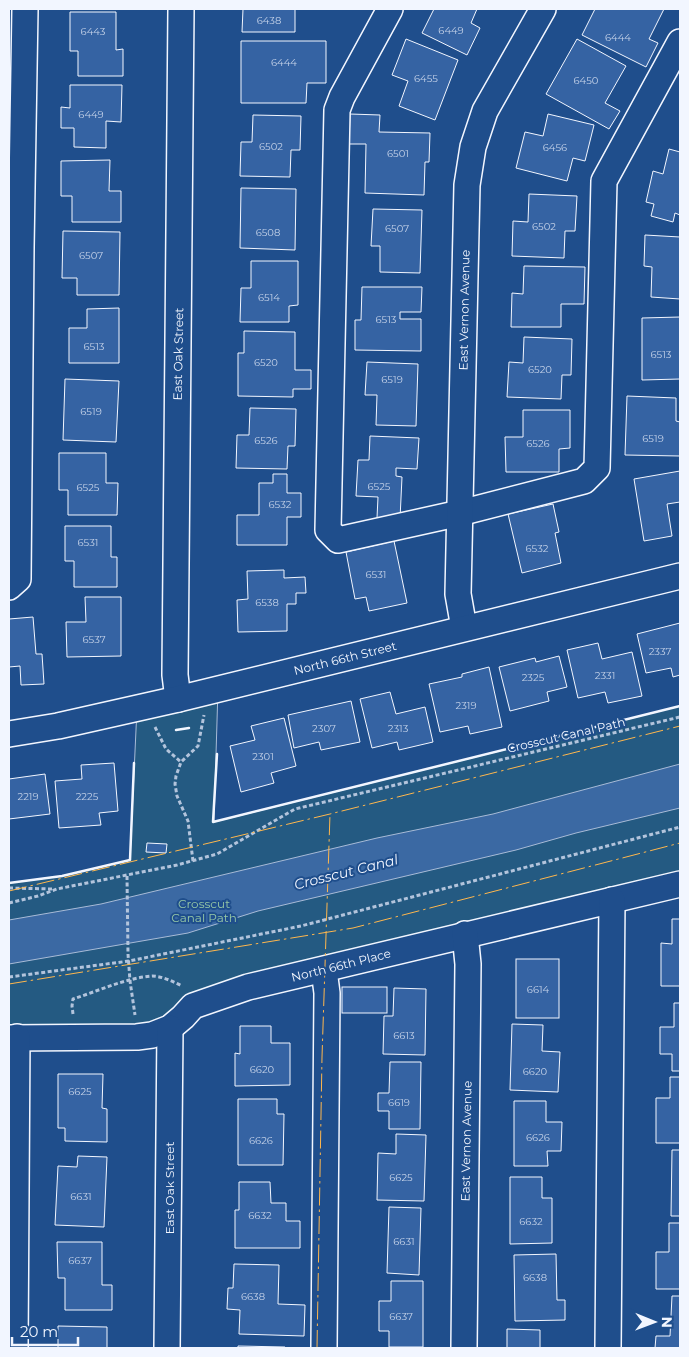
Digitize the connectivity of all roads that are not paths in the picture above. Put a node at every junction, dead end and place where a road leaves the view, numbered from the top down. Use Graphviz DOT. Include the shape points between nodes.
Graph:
graph roads {
  1 [pos="25,9"];
  2 [pos="181,9"];
  3 [pos="390,9"];
  4 [pos="543,9"];
  5 [pos="680,42"];
  6 [pos="15,247"];
  7 [pos="460,513"];
  8 [pos="680,576"];
  9 [pos="9,587"];
  10 [pos="464,628"];
  11 [pos="178,699"];
  12 [pos="9,734"];
  13 [pos="680,884"];
  14 [pos="612,900"];
  15 [pos="465,934"];
  16 [pos="324,970"];
  17 [pos="170,1028"];
  18 [pos="13,1037"];
  19 [pos="15,1348"];
  20 [pos="167,1348"];
  21 [pos="324,1348"];
  22 [pos="464,1348"];
  23 [pos="608,1348"];
  1 -- 6 [label="street"];
  2 -- 11 [label="street, East Oak Street" via="175,675"];
  3 -- 7 [label="street" via="337,110 328,530 338,540"];
  4 -- 7 [label="street, East Vernon Avenue" via="485,110 473,147 467,185"];
  5 -- 7 [label="street" via="604,181 597,468 584,481"];
  6 -- 9 [label="street" via="18,579"];
  7 -- 10 [label="street, East Vernon Avenue" via="458,594"];
  8 -- 10 [label="street, North 66th Street"];
  10 -- 11 [label="street, North 66th Street"];
  11 -- 12 [label="street, North 66th Street"];
  13 -- 14 [label="street, North 66th Place"];
  14 -- 15 [label="street, North 66th Place"];
  14 -- 23 [label="street"];
  15 -- 16 [label="street, North 66th Place"];
  15 -- 22 [label="street, East Vernon Avenue" via="468,964"];
  16 -- 17 [label="street, North 66th Place" via="248,987 192,1006"];
  16 -- 21 [label="street" via="327,993"];
  17 -- 18 [label="street, North 66th Place" via="137,1038"];
  17 -- 20 [label="street, East Oak Street"];
  18 -- 19 [label="street"];
}
